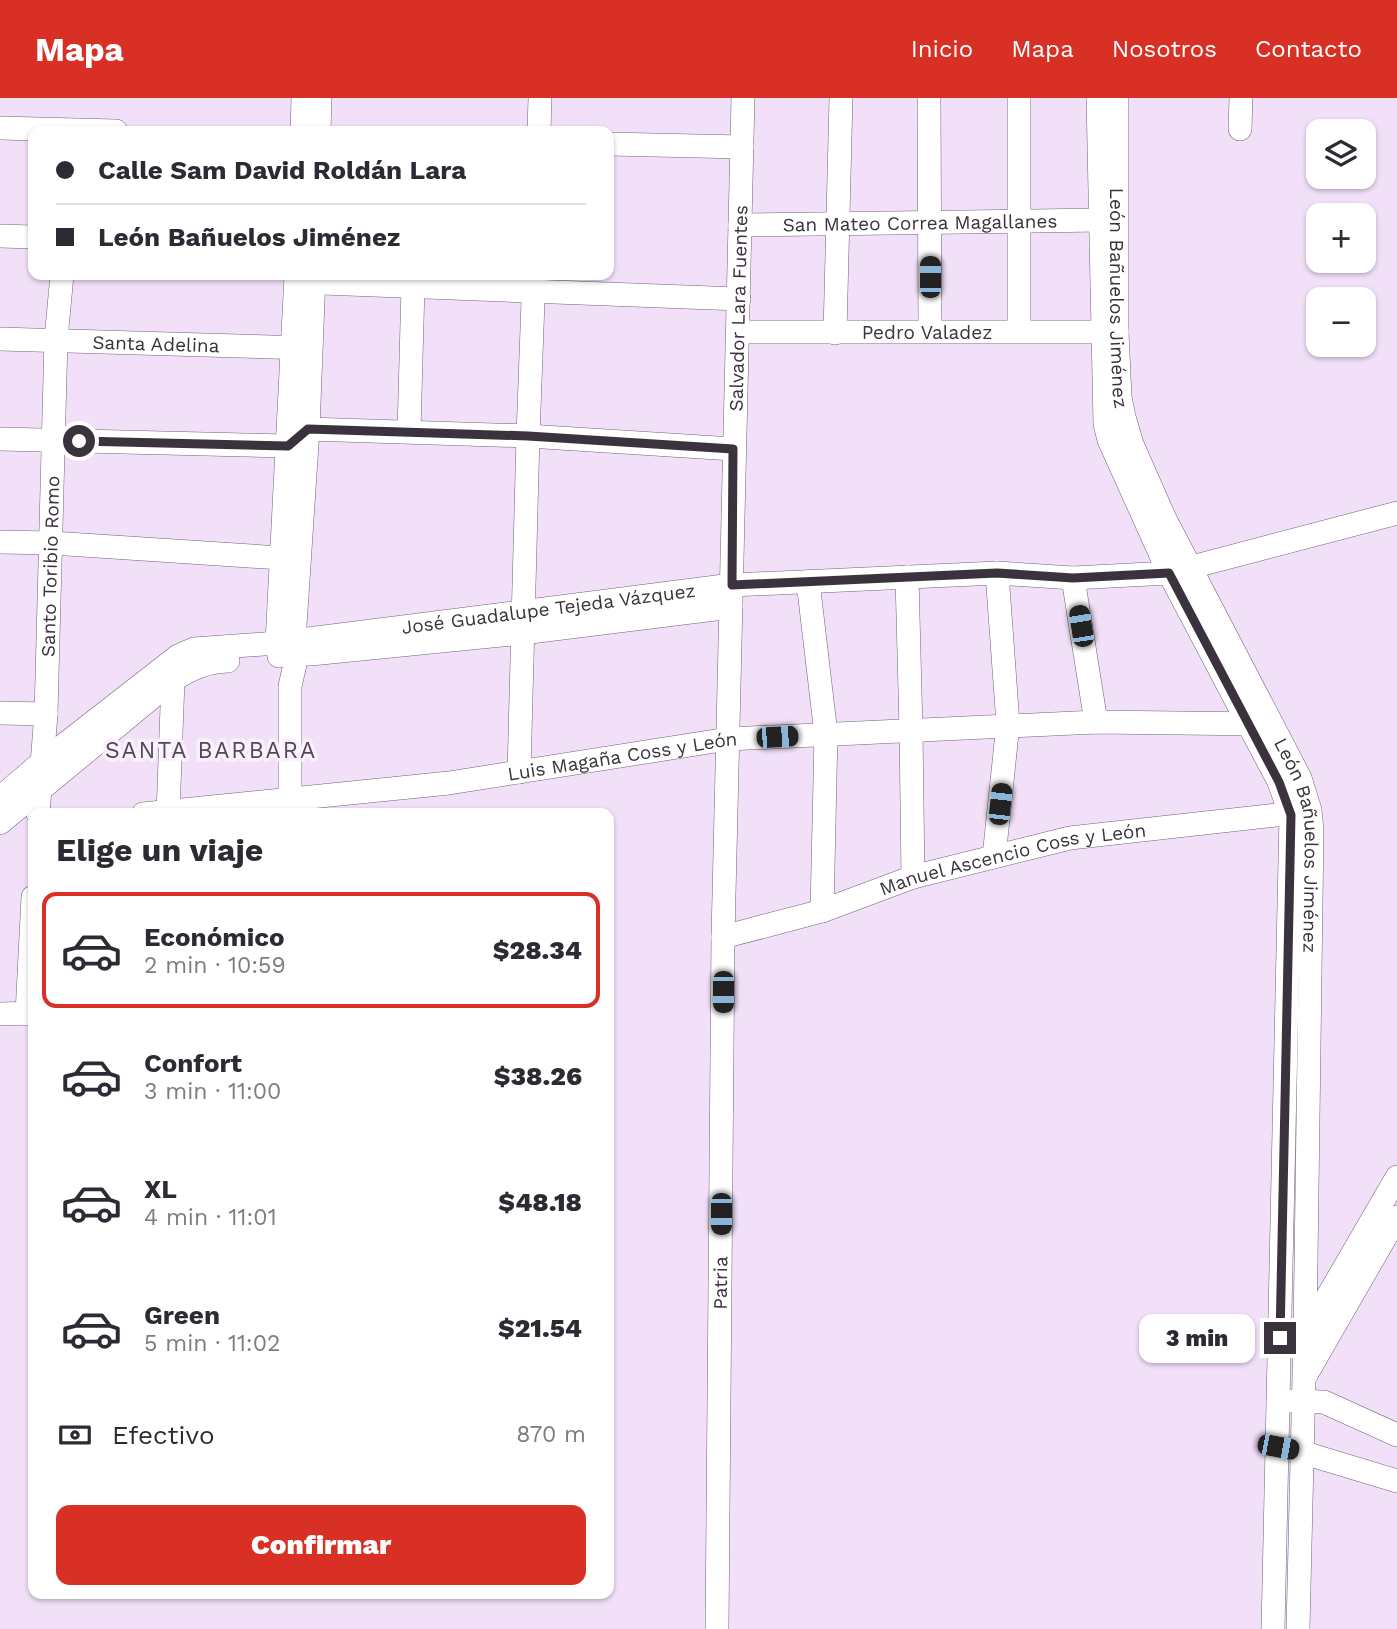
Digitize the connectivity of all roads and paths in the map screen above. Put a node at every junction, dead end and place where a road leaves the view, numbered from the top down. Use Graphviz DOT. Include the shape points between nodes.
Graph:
graph roads {
  1 [pos="303,98"];
  2 [pos="320,98"];
  3 [pos="540,98"];
  4 [pos="743,98"];
  5 [pos="841,98"];
  6 [pos="929,98"];
  7 [pos="1019,98"];
  8 [pos="1097,98"];
  9 [pos="1117,98"];
  10 [pos="1241,98"];
  11 [pos="302,126"];
  12 [pos="319,126"];
  13 [pos="539,126"];
  14 [pos="0,128"];
  15 [pos="28,129"];
  16 [pos="1240,129"];
  17 [pos="614,144"];
  18 [pos="742,147"];
  19 [pos="1100,220"];
  20 [pos="1019,221"];
  21 [pos="930,222"];
  22 [pos="838,224"];
  23 [pos="740,225"];
  24 [pos="0,236"];
  25 [pos="28,237"];
  26 [pos="62,280"];
  27 [pos="305,280"];
  28 [pos="318,280"];
  29 [pos="534,283"];
  30 [pos="413,287"];
  31 [pos="738,299"];
  32 [pos="930,331"];
  33 [pos="1019,331"];
  34 [pos="1109,331"];
  35 [pos="738,332"];
  36 [pos="835,333"];
  37 [pos="0,339"];
  38 [pos="56,339"];
  39 [pos="303,348"];
  40 [pos="308,429"];
  41 [pos="409,431"];
  42 [pos="528,436"];
  43 [pos="0,439"];
  44 [pos="53,441"];
  45 [pos="288,446"];
  46 [pos="733,449"];
  47 [pos="1397,513"];
  48 [pos="0,542"];
  49 [pos="51,543"];
  50 [pos="281,558"];
  51 [pos="1180,571"];
  52 [pos="997,573"];
  53 [pos="906,577"];
  54 [pos="1073,578"];
  55 [pos="808,582"];
  56 [pos="731,596"];
  57 [pos="523,623"];
  58 [pos="287,650"];
  59 [pos="173,680"];
  60 [pos="0,713"];
  61 [pos="46,714"];
  62 [pos="1096,722"];
  63 [pos="1008,724"];
  64 [pos="1272,724"];
  65 [pos="1248,725"];
  66 [pos="911,730"];
  67 [pos="826,734"];
  68 [pos="728,739"];
  69 [pos="42,762"];
  70 [pos="519,772"];
  71 [pos="38,789"];
  72 [pos="0,798"];
  73 [pos="290,806"];
  74 [pos="38,808"];
  75 [pos="169,808"];
  76 [pos="255,808"];
  77 [pos="1300,813"];
  78 [pos="0,823"];
  79 [pos="28,823"];
  80 [pos="995,857"];
  81 [pos="913,877"];
  82 [pos="821,911"];
  83 [pos="723,937"];
  84 [pos="0,1014"];
  85 [pos="28,1014"];
  86 [pos="1397,1177"];
  87 [pos="1397,1217"];
  88 [pos="1374,1236"];
  89 [pos="1305,1335"];
  90 [pos="1304,1390"];
  91 [pos="1279,1392"];
  92 [pos="1397,1434"];
  93 [pos="1278,1447"];
  94 [pos="1303,1452"];
  95 [pos="1397,1481"];
  96 [pos="718,1629"];
  97 [pos="1273,1629"];
  98 [pos="1298,1629"];
  1 -- 11 [label="street"];
  2 -- 12 [label="street"];
  3 -- 13 [label="street"];
  4 -- 18 [label="street, Salvador Lara Fuentes"];
  5 -- 22 [label="street"];
  6 -- 21 [label="street"];
  7 -- 20 [label="street"];
  8 -- 19 [label="street, León Bañuelos Jiménez"];
  9 -- 34 [label="street, León Bañuelos Jiménez"];
  10 -- 16 [label="street"];
  14 -- 15 [label="street"];
  17 -- 18 [label="street"];
  18 -- 23 [label="street, Salvador Lara Fuentes"];
  19 -- 20 [label="street, San Mateo Correa Magallanes"];
  19 -- 34 [label="street, León Bañuelos Jiménez"];
  20 -- 21 [label="street, San Mateo Correa Magallanes"];
  20 -- 33 [label="street"];
  21 -- 22 [label="street, San Mateo Correa Magallanes"];
  21 -- 32 [label="street"];
  22 -- 23 [label="street, San Mateo Correa Magallanes"];
  22 -- 36 [label="street"];
  23 -- 31 [label="street, Salvador Lara Fuentes"];
  24 -- 25 [label="street"];
  26 -- 38 [label="street, Santo Toribio Romo"];
  27 -- 39 [label="street"];
  28 -- 30 [label="street"];
  29 -- 30 [label="street"];
  29 -- 31 [label="street"];
  29 -- 42 [label="street"];
  30 -- 41 [label="street"];
  31 -- 35 [label="street, Salvador Lara Fuentes"];
  32 -- 33 [label="street, Pedro Valadez"];
  32 -- 36 [label="street, Pedro Valadez"];
  33 -- 34 [label="street, Pedro Valadez"];
  34 -- 51 [label="street, León Bañuelos Jiménez" via="1114,420 1109,440"];
  35 -- 36 [label="street, Pedro Valadez"];
  35 -- 46 [label="street, Salvador Lara Fuentes"];
  37 -- 38 [label="street, Santa Adelina"];
  38 -- 39 [label="street, Santa Adelina"];
  38 -- 44 [label="street, Santo Toribio Romo"];
  39 -- 40 [label="street"];
  39 -- 45 [label="street"];
  40 -- 41 [label="street"];
  40 -- 45 [label="street"];
  40 -- 58 [label="street"];
  41 -- 42 [label="street"];
  42 -- 46 [label="street"];
  42 -- 57 [label="street"];
  43 -- 44 [label="street"];
  44 -- 45 [label="street"];
  44 -- 49 [label="street, Santo Toribio Romo"];
  45 -- 50 [label="street"];
  46 -- 56 [label="street, Salvador Lara Fuentes"];
  47 -- 51 [label="street, José Guadalupe Tejeda Vázquez"];
  48 -- 49 [label="street"];
  49 -- 50 [label="street"];
  49 -- 61 [label="street, Santo Toribio Romo"];
  50 -- 58 [label="street"];
  51 -- 54 [label="street, José Guadalupe Tejeda Vázquez"];
  51 -- 64 [label="street, León Bañuelos Jiménez"];
  51 -- 65 [label="street, León Bañuelos Jiménez"];
  52 -- 53 [label="street, José Guadalupe Tejeda Vázquez"];
  52 -- 54 [label="street, José Guadalupe Tejeda Vázquez"];
  52 -- 63 [label="street"];
  53 -- 55 [label="street, José Guadalupe Tejeda Vázquez"];
  53 -- 66 [label="street"];
  54 -- 62 [label="street"];
  55 -- 56 [label="street, José Guadalupe Tejeda Vázquez"];
  55 -- 67 [label="street"];
  56 -- 57 [label="street, José Guadalupe Tejeda Vázquez"];
  56 -- 68 [label="street, Salvador Lara Fuentes"];
  57 -- 58 [label="street, José Guadalupe Tejeda Vázquez"];
  57 -- 70 [label="street"];
  58 -- 59 [label="street, José Guadalupe Tejeda Vázquez" via="207,662"];
  58 -- 69 [label="street, José Guadalupe Tejeda Vázquez" via="194,649 178,656"];
  58 -- 73 [label="street"];
  59 -- 71 [label="street, José Guadalupe Tejeda Vázquez"];
  59 -- 75 [label="street"];
  60 -- 61 [label="street"];
  61 -- 69 [label="street, Santo Toribio Romo"];
  62 -- 63 [label="street, Luis Magaña Coss y León"];
  62 -- 65 [label="street, Luis Magaña Coss y León"];
  63 -- 66 [label="street, Luis Magaña Coss y León"];
  63 -- 80 [label="street"];
  64 -- 65 [label="street, Luis Magaña Coss y León"];
  64 -- 77 [label="street, León Bañuelos Jiménez" via="1300,778"];
  65 -- 77 [label="street, León Bañuelos Jiménez"];
  66 -- 67 [label="street, Luis Magaña Coss y León"];
  66 -- 81 [label="street"];
  67 -- 68 [label="street, Luis Magaña Coss y León"];
  67 -- 82 [label="street"];
  68 -- 70 [label="street, Luis Magaña Coss y León"];
  68 -- 83 [label="street, Salvador Lara Fuentes"];
  69 -- 71 [label="street, Santo Toribio Romo"];
  69 -- 72 [label="street, José Guadalupe Tejeda Vázquez"];
  70 -- 73 [label="street, Luis Magaña Coss y León"];
  71 -- 74 [label="street, Santo Toribio Romo"];
  71 -- 78 [label="street, José Guadalupe Tejeda Vázquez"];
  73 -- 76 [label="street, Luis Magaña Coss y León"];
  77 -- 80 [label="street, Manuel Ascencio Coss y León" via="1070,838"];
  77 -- 89 [label="street, León Bañuelos Jiménez" via="1312,830"];
  77 -- 91 [label="street, León Bañuelos Jiménez"];
  78 -- 79 [label="street"];
  80 -- 81 [label="street, Manuel Ascencio Coss y León"];
  81 -- 82 [label="street, Manuel Ascencio Coss y León"];
  82 -- 83 [label="street, Manuel Ascencio Coss y León"];
  83 -- 96 [label="street, Patria"];
  84 -- 85 [label="street"];
  86 -- 88 [label="street"];
  87 -- 88 [label="street"];
  88 -- 89 [label="street"];
  88 -- 90 [label="street"];
  89 -- 90 [label="street, León Bañuelos Jiménez"];
  89 -- 91 [label="street"];
  90 -- 91 [label="street"];
  90 -- 92 [label="street"];
  90 -- 94 [label="street, León Bañuelos Jiménez"];
  91 -- 93 [label="street, León Bañuelos Jiménez"];
  93 -- 94 [label="street"];
  93 -- 97 [label="street, León Bañuelos Jiménez"];
  94 -- 95 [label="street"];
  94 -- 98 [label="street, León Bañuelos Jiménez"];
}
